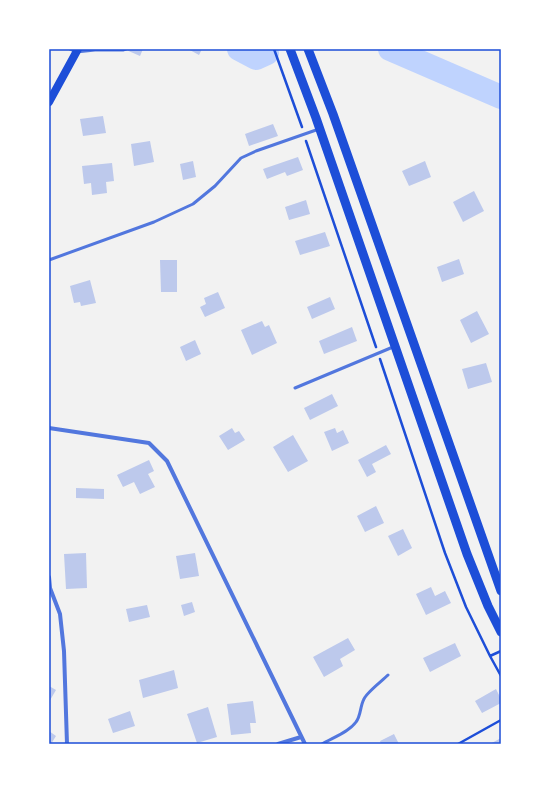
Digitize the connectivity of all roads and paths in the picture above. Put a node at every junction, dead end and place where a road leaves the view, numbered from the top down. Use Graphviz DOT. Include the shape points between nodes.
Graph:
graph roads {
  1 [pos="126,49"];
  2 [pos="290,49"];
  3 [pos="308,49"];
  4 [pos="74,50"];
  5 [pos="49,102"];
  6 [pos="320,129"];
  7 [pos="49,260"];
  8 [pos="394,346"];
  9 [pos="295,388"];
  10 [pos="49,428"];
  11 [pos="49,577"];
  12 [pos="49,589"];
  13 [pos="501,591"];
  14 [pos="501,632"];
  15 [pos="501,651"];
  16 [pos="388,675"];
  17 [pos="501,676"];
  18 [pos="501,720"];
  19 [pos="301,736"];
  20 [pos="67,744"];
  21 [pos="278,744"];
  22 [pos="305,744"];
  23 [pos="322,744"];
  24 [pos="458,744"];
  1 -- 4 [label="lane"];
  2 -- 6 [label="main road"];
  3 -- 13 [label="main road"];
  4 -- 5 [label="main road"];
  6 -- 7 [label="lane" via="241,158 215,186 193,204 154,222"];
  6 -- 8 [label="main road"];
  8 -- 9 [label="lane"];
  8 -- 14 [label="main road" via="467,554"];
  10 -- 19 [label="street" via="149,443 168,461"];
  11 -- 12 [label="street"];
  12 -- 20 [label="street" via="60,614"];
  15 -- 17 [label="path" via="490,656"];
  16 -- 23 [label="lane" via="364,697 356,722 350,729"];
  18 -- 24 [label="path"];
  19 -- 21 [label="street"];
  19 -- 22 [label="street"];
}
